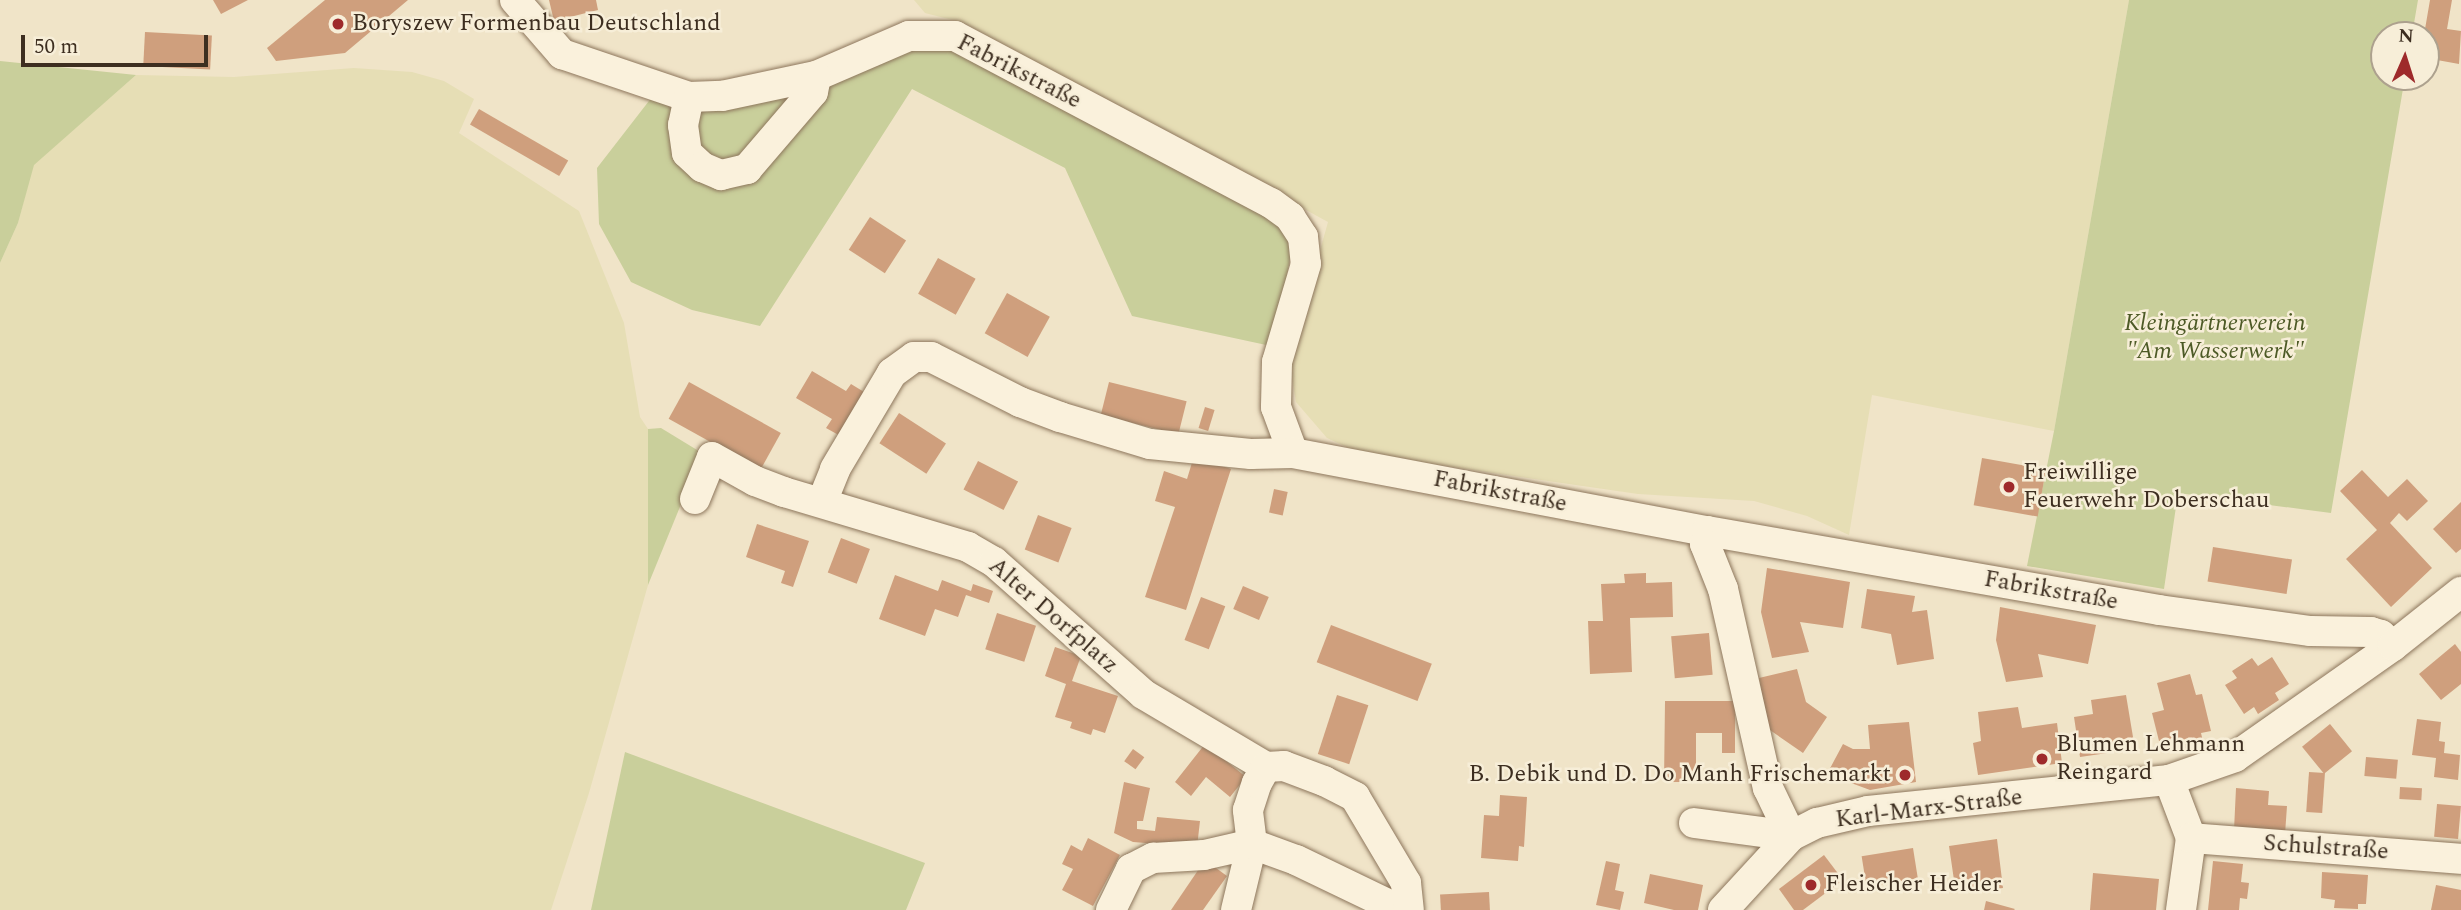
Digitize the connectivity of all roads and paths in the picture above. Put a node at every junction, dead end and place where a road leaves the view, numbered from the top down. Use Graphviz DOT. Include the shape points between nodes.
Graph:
graph roads {
  1 [pos="514,0"];
  2 [pos="816,76"];
  3 [pos="689,97"];
  4 [pos="1293,453"];
  5 [pos="755,481"];
  6 [pos="822,502"];
  7 [pos="1707,531"];
  8 [pos="2461,592"];
  9 [pos="2393,646"];
  10 [pos="1266,767"];
  11 [pos="2169,780"];
  12 [pos="1695,823"];
  13 [pos="1791,836"];
  14 [pos="2191,838"];
  15 [pos="1252,844"];
  16 [pos="2461,859"];
  17 [pos="1111,910"];
  18 [pos="1236,910"];
  19 [pos="1400,910"];
  20 [pos="1409,910"];
  21 [pos="1723,910"];
  22 [pos="2181,910"];
  1 -- 3 [label="street, Fabrikstraße" via="562,54"];
  2 -- 3 [label="street, Fabrikstraße" via="722,96"];
  2 -- 3 [label="street" via="813,92 747,169 721,175 702,167 687,153 683,125"];
  2 -- 4 [label="street, Fabrikstraße" via="909,36 955,36 1290,217 1303,237 1306,264 1278,362 1276,407"];
  4 -- 6 [label="street, Fabrikstraße" via="1251,454 1150,444 1020,402 931,357 914,357 892,373 835,469"];
  4 -- 7 [label="street, Fabrikstraße"];
  5 -- 6 [label="street"];
  6 -- 10 [label="street, Alter Dorfplatz" via="968,547 994,562 1143,694"];
  7 -- 9 [label="street, Fabrikstraße" via="2159,610 2311,631 2371,632"];
  7 -- 13 [label="street" via="1705,544 1724,589 1768,788"];
  8 -- 9 [label="street, Karl-Marx-Straße"];
  9 -- 11 [label="street, Karl-Marx-Straße" via="2235,757"];
  10 -- 15 [label="street" via="1248,810"];
  10 -- 20 [label="street, Alter Dorfplatz" via="1283,766 1355,797 1406,883"];
  11 -- 13 [label="street, Karl-Marx-Straße" via="1868,811 1817,823"];
  11 -- 14 [label="street"];
  12 -- 13 [label="street"];
  13 -- 21 [label="street, Karl-Marx-Straße"];
  14 -- 16 [label="street, Schulstraße"];
  14 -- 22 [label="street"];
  15 -- 17 [label="street" via="1204,855 1153,858 1131,869"];
  15 -- 18 [label="street"];
  15 -- 19 [label="street"];
}
